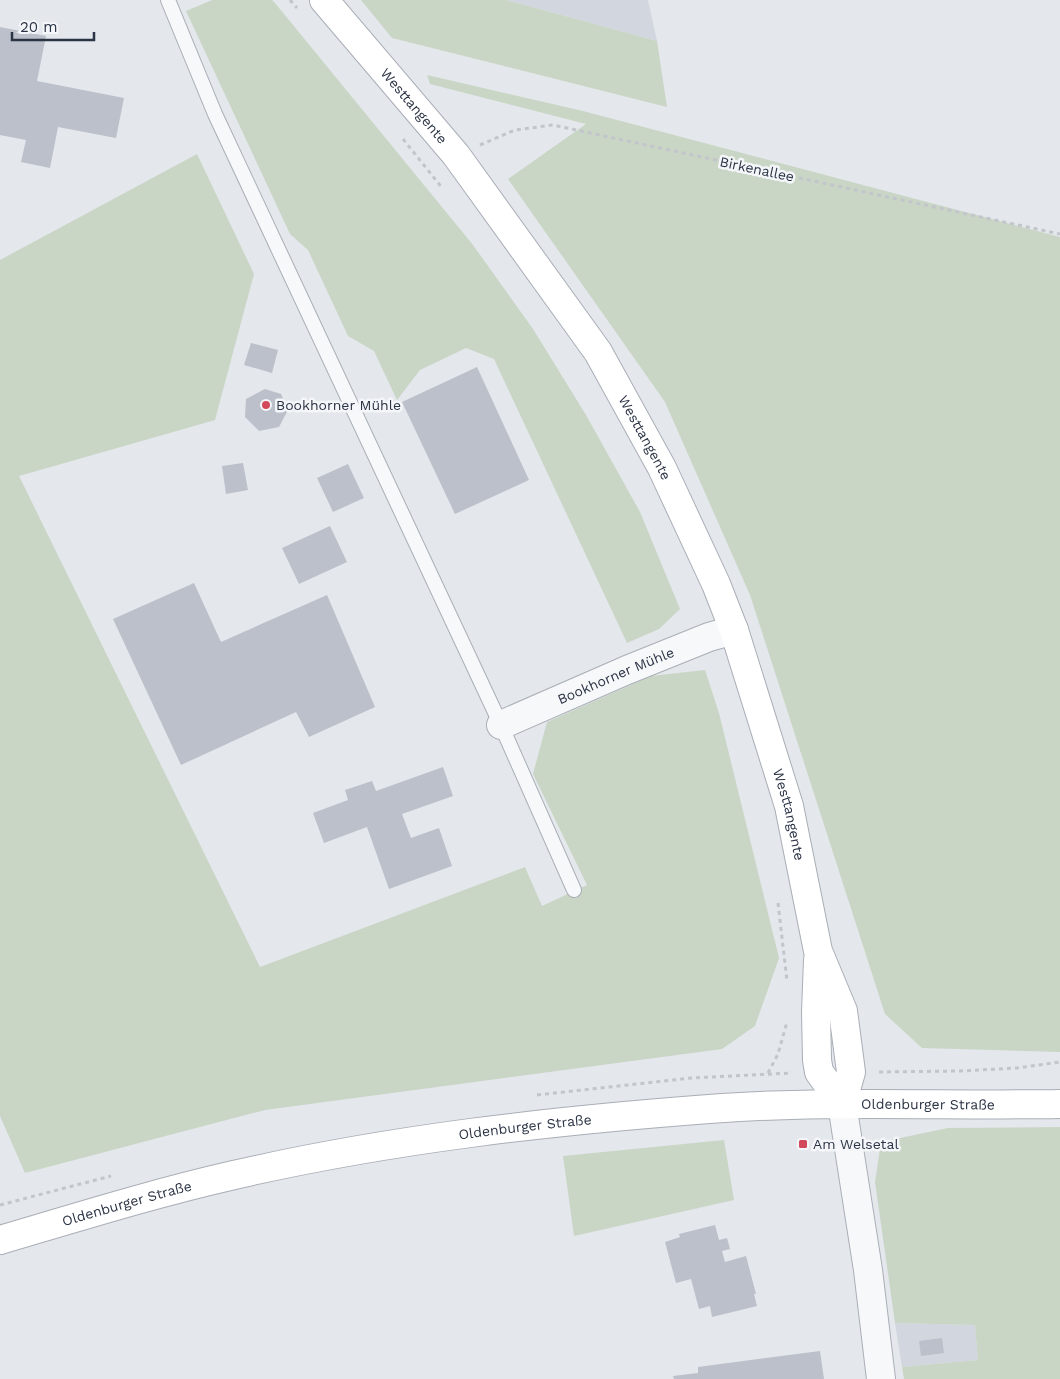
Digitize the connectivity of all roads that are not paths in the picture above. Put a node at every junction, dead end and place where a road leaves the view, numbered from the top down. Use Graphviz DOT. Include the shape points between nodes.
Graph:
graph roads {
  1 [pos="168,0"];
  2 [pos="324,0"];
  3 [pos="734,630"];
  4 [pos="500,726"];
  5 [pos="574,890"];
  6 [pos="818,951"];
  7 [pos="842,1104"];
  8 [pos="1060,1104"];
  9 [pos="0,1240"];
  10 [pos="880,1379"];
  1 -- 4 [label="lane" via="216,114"];
  2 -- 3 [label="street, Westtangente" via="456,155 598,352 662,468"];
  3 -- 4 [label="street, Bookhorner Mühle" via="628,670"];
  3 -- 6 [label="street, Westtangente" via="789,806"];
  4 -- 5 [label="lane"];
  6 -- 7 [label="street, Westtangente" via="843,1011 851,1072"];
  6 -- 7 [label="street, Westtangente" via="817,1060 819,1072"];
  7 -- 8 [label="street, Oldenburger Straße"];
  7 -- 9 [label="street, Oldenburger Straße" via="710,1109 535,1125 351,1151 157,1194"];
  7 -- 10 [label="street" via="868,1270"];
}
